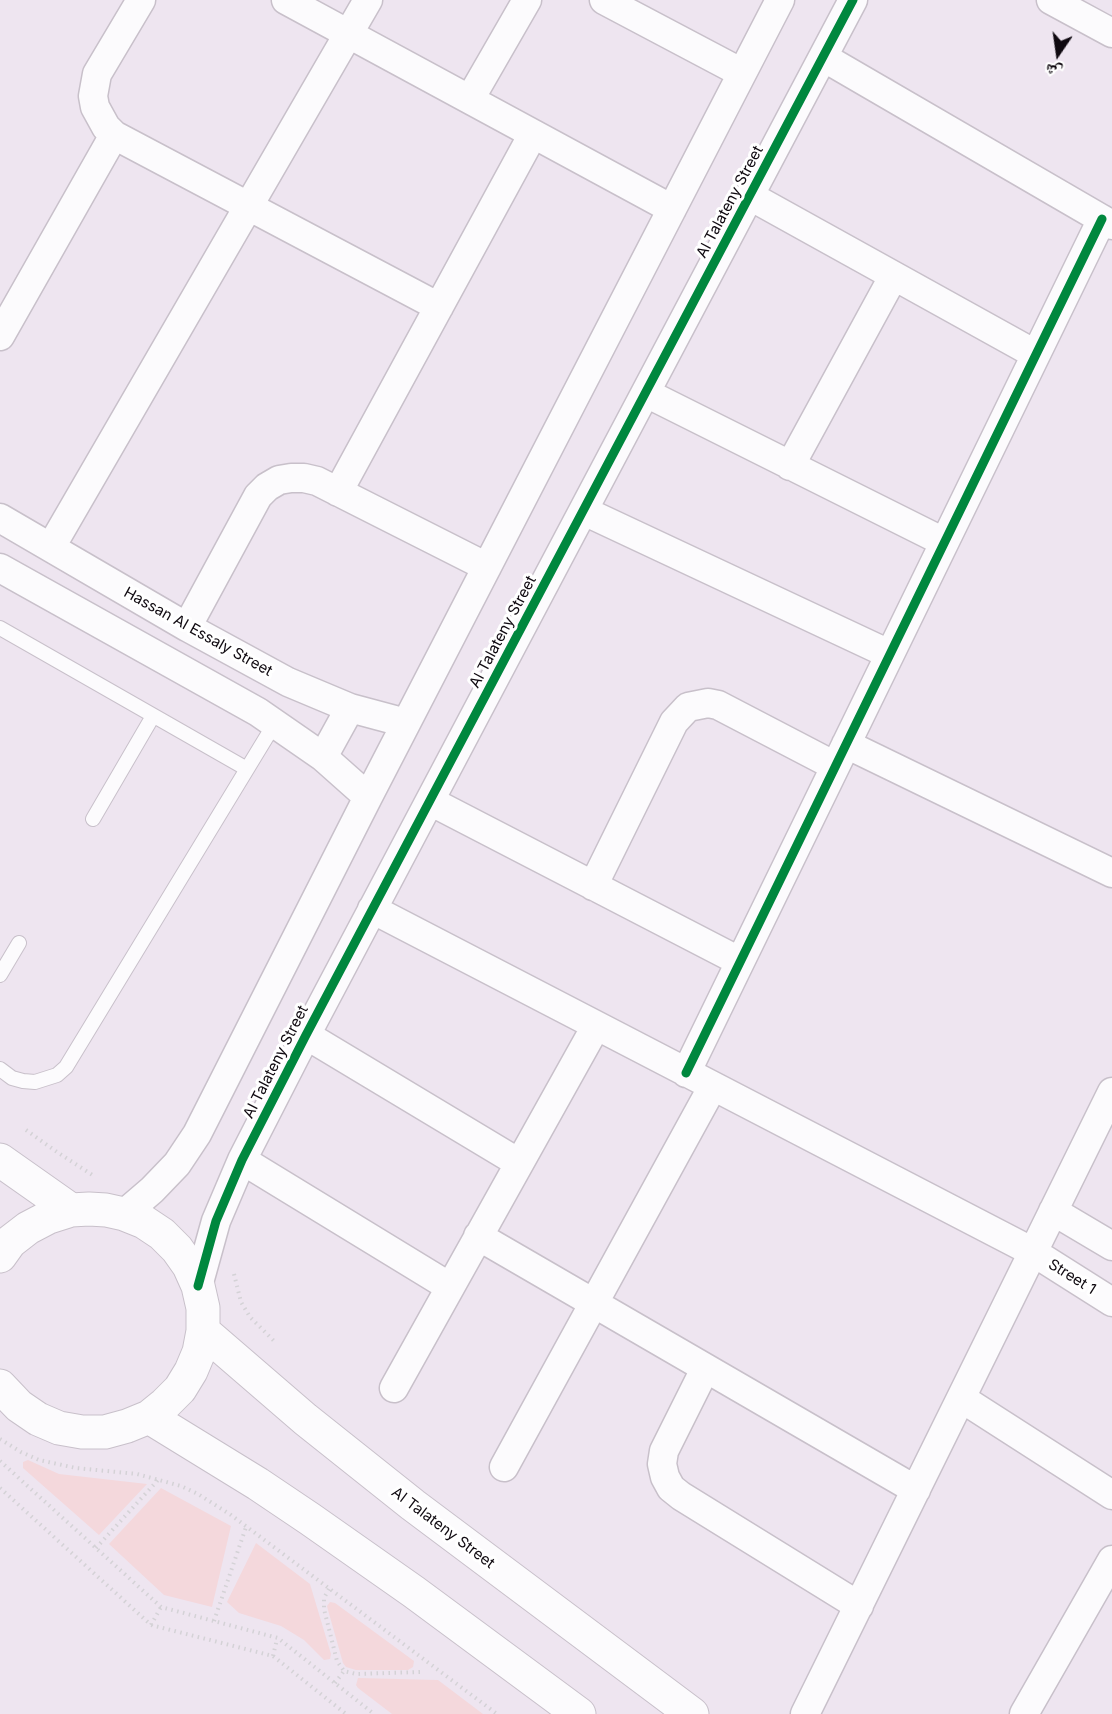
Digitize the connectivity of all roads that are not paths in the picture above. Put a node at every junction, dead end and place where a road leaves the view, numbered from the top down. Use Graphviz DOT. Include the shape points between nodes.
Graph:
graph roads {
  1 [pos="141,0"];
  2 [pos="286,0"];
  3 [pos="368,0"];
  4 [pos="527,0"];
  5 [pos="780,0"];
  6 [pos="853,0"];
  7 [pos="1051,0"];
  8 [pos="614,2"];
  9 [pos="1112,33"];
  10 [pos="348,34"];
  11 [pos="823,57"];
  12 [pos="742,73"];
  13 [pos="470,99"];
  14 [pos="533,134"];
  15 [pos="114,135"];
  16 [pos="750,196"];
  17 [pos="248,206"];
  18 [pos="672,208"];
  19 [pos="1107,222"];
  20 [pos="893,277"];
  21 [pos="11,293"];
  22 [pos="439,307"];
  23 [pos="0,336"];
  24 [pos="1035,354"];
  25 [pos="646,393"];
  26 [pos="790,466"];
  27 [pos="338,492"];
  28 [pos="584,511"];
  29 [pos="0,518"];
  30 [pos="944,542"];
  31 [pos="51,547"];
  32 [pos="0,567"];
  33 [pos="487,567"];
  34 [pos="187,627"];
  35 [pos="0,628"];
  36 [pos="889,654"];
  37 [pos="350,708"];
  38 [pos="153,716"];
  39 [pos="275,723"];
  40 [pos="406,723"];
  41 [pos="840,755"];
  42 [pos="323,757"];
  43 [pos="247,769"];
  44 [pos="368,797"];
  45 [pos="430,801"];
  46 [pos="93,819"];
  47 [pos="1112,873"];
  48 [pos="594,886"];
  49 [pos="372,909"];
  50 [pos="19,943"];
  51 [pos="739,961"];
  52 [pos="0,975"];
  53 [pos="596,1026"];
  54 [pos="306,1035"];
  55 [pos="0,1069"];
  56 [pos="686,1073"];
  57 [pos="712,1086"];
  58 [pos="1112,1092"];
  59 [pos="0,1160"];
  60 [pos="242,1160"];
  61 [pos="519,1162"];
  62 [pos="132,1207"];
  63 [pos="71,1210"];
  64 [pos="1053,1211"];
  65 [pos="478,1236"];
  66 [pos="1112,1246"];
  67 [pos="1033,1252"];
  68 [pos="0,1256"];
  69 [pos="198,1286"];
  70 [pos="450,1287"];
  71 [pos="1112,1302"];
  72 [pos="593,1303"];
  73 [pos="203,1331"];
  74 [pos="705,1369"];
  75 [pos="0,1386"];
  76 [pos="394,1388"];
  77 [pos="961,1398"];
  78 [pos="148,1417"];
  79 [pos="504,1467"];
  80 [pos="916,1490"];
  81 [pos="1112,1495"];
  82 [pos="1112,1560"];
  83 [pos="859,1606"];
  84 [pos="579,1714"];
  85 [pos="692,1714"];
  86 [pos="805,1714"];
  87 [pos="1024,1714"];
  1 -- 15 [label="street" via="94,85 95,107"];
  2 -- 10 [label="street"];
  3 -- 10 [label="street"];
  4 -- 13 [label="street"];
  5 -- 12 [label="street"];
  6 -- 11 [label="street, Al Talateny Street"];
  7 -- 9 [label="street"];
  8 -- 12 [label="street"];
  10 -- 13 [label="street"];
  10 -- 17 [label="street"];
  11 -- 16 [label="street, Al Talateny Street"];
  11 -- 19 [label="street"];
  12 -- 18 [label="street"];
  13 -- 14 [label="street"];
  14 -- 18 [label="street"];
  14 -- 22 [label="street"];
  15 -- 17 [label="street"];
  15 -- 21 [label="street"];
  16 -- 20 [label="street"];
  16 -- 25 [label="street, Al Talateny Street"];
  17 -- 22 [label="street"];
  17 -- 31 [label="street"];
  18 -- 33 [label="street"];
  19 -- 24 [label="street"];
  20 -- 24 [label="street"];
  20 -- 26 [label="street"];
  21 -- 23 [label="street"];
  22 -- 27 [label="street"];
  24 -- 30 [label="street"];
  25 -- 26 [label="street"];
  25 -- 28 [label="street, Al Talateny Street"];
  26 -- 30 [label="street"];
  27 -- 33 [label="street"];
  27 -- 34 [label="street" via="304,478 285,479 267,487 252,507"];
  28 -- 36 [label="street"];
  28 -- 45 [label="street, Al Talateny Street"];
  29 -- 31 [label="street, Hassan Al Essaly Street"];
  30 -- 36 [label="street"];
  31 -- 34 [label="street, Hassan Al Essaly Street"];
  32 -- 39 [label="street"];
  33 -- 40 [label="street"];
  34 -- 37 [label="street, Hassan Al Essaly Street" via="288,682"];
  35 -- 38 [label="lane"];
  36 -- 41 [label="street"];
  37 -- 40 [label="street, Hassan Al Essaly Street"];
  37 -- 42 [label="street"];
  38 -- 43 [label="lane"];
  38 -- 46 [label="lane"];
  39 -- 42 [label="street"];
  39 -- 43 [label="lane"];
  40 -- 44 [label="street"];
  41 -- 47 [label="street"];
  41 -- 48 [label="street" via="708,702 688,707 674,722"];
  41 -- 51 [label="street"];
  42 -- 44 [label="street"];
  43 -- 55 [label="lane" via="66,1067 57,1075 35,1082 12,1078"];
  44 -- 62 [label="street" via="197,1134 177,1164"];
  45 -- 48 [label="street"];
  45 -- 49 [label="street, Al Talateny Street"];
  48 -- 51 [label="street"];
  49 -- 53 [label="street, Street 1"];
  49 -- 54 [label="street, Al Talateny Street"];
  50 -- 52 [label="lane"];
  51 -- 56 [label="street"];
  53 -- 56 [label="street, Street 1"];
  53 -- 61 [label="street"];
  54 -- 60 [label="street, Al Talateny Street"];
  54 -- 61 [label="street"];
  56 -- 57 [label="street, Street 1"];
  57 -- 67 [label="street, Street 1"];
  57 -- 72 [label="street"];
  58 -- 64 [label="street"];
  59 -- 63 [label="main road"];
  60 -- 69 [label="street, Al Talateny Street" via="228,1190"];
  60 -- 70 [label="street"];
  61 -- 65 [label="street"];
  62 -- 63 [label="main road"];
  62 -- 69 [label="main road" via="177,1249"];
  63 -- 68 [label="main road" via="28,1228"];
  64 -- 66 [label="street"];
  64 -- 67 [label="street"];
  65 -- 70 [label="street"];
  65 -- 72 [label="street"];
  67 -- 71 [label="street, Street 1"];
  67 -- 77 [label="street"];
  69 -- 73 [label="main road"];
  70 -- 76 [label="street"];
  72 -- 74 [label="street"];
  72 -- 79 [label="street"];
  73 -- 78 [label="main road" via="199,1352 180,1389"];
  73 -- 85 [label="main road, Al Talateny Street" via="413,1505"];
  74 -- 80 [label="street"];
  74 -- 83 [label="street" via="664,1451 662,1464 671,1488"];
  75 -- 78 [label="main road" via="19,1406 59,1428 105,1432"];
  77 -- 80 [label="street"];
  77 -- 81 [label="street"];
  78 -- 84 [label="main road" via="310,1519"];
  80 -- 83 [label="street"];
  82 -- 87 [label="street"];
  83 -- 86 [label="street"];
}
